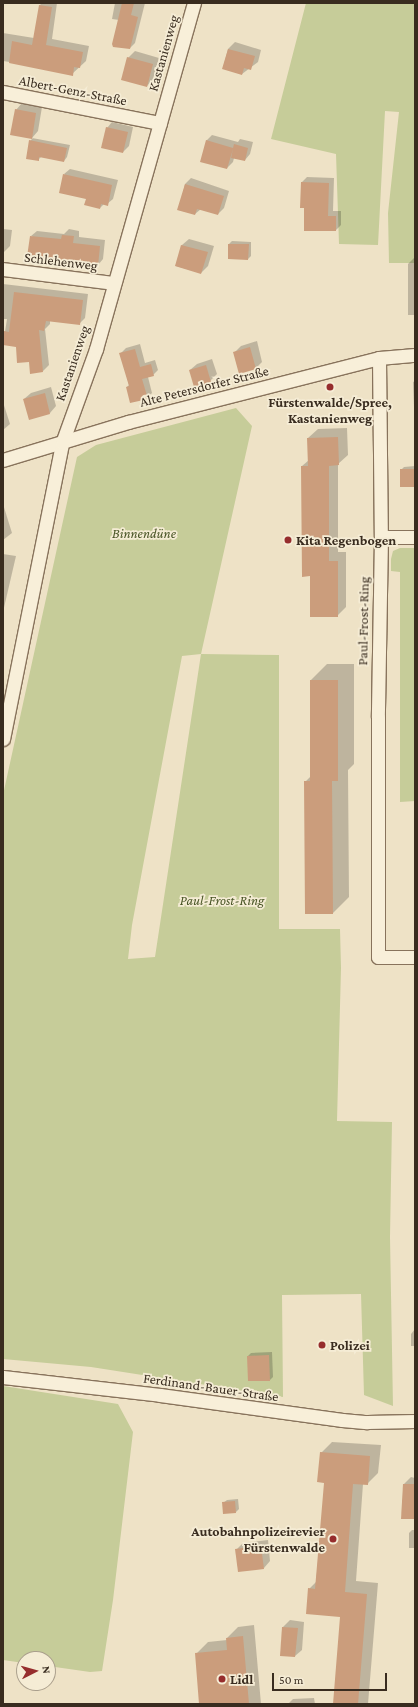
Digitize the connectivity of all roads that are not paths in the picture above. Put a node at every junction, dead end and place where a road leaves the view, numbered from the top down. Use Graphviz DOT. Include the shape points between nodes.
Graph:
graph roads {
  1 [pos="194,3"];
  2 [pos="3,92"];
  3 [pos="160,123"];
  4 [pos="3,270"];
  5 [pos="114,283"];
  6 [pos="415,355"];
  7 [pos="379,358"];
  8 [pos="62,443"];
  9 [pos="3,460"];
  10 [pos="381,537"];
  11 [pos="415,537"];
  12 [pos="3,739"];
  13 [pos="415,957"];
  14 [pos="3,1377"];
  15 [pos="415,1421"];
  1 -- 3 [label="street, Kastanienweg"];
  2 -- 3 [label="street, Albert-Genz-Straße"];
  3 -- 5 [label="street, Kastanienweg"];
  4 -- 5 [label="street, Schlehenweg"];
  5 -- 8 [label="street, Kastanienweg" via="96,349"];
  6 -- 7 [label="street, Alte Petersdorfer Straße"];
  7 -- 8 [label="street, Alte Petersdorfer Straße" via="128,422"];
  7 -- 10 [label="street, Paul-Frost-Ring"];
  8 -- 9 [label="street, Alte Petersdorfer Straße"];
  8 -- 12 [label="street, Kastanienweg"];
  10 -- 11 [label="street"];
  10 -- 13 [label="street, Paul-Frost-Ring" via="378,957"];
  14 -- 15 [label="street, Ferdinand-Bauer-Straße" via="342,1420"];
}
